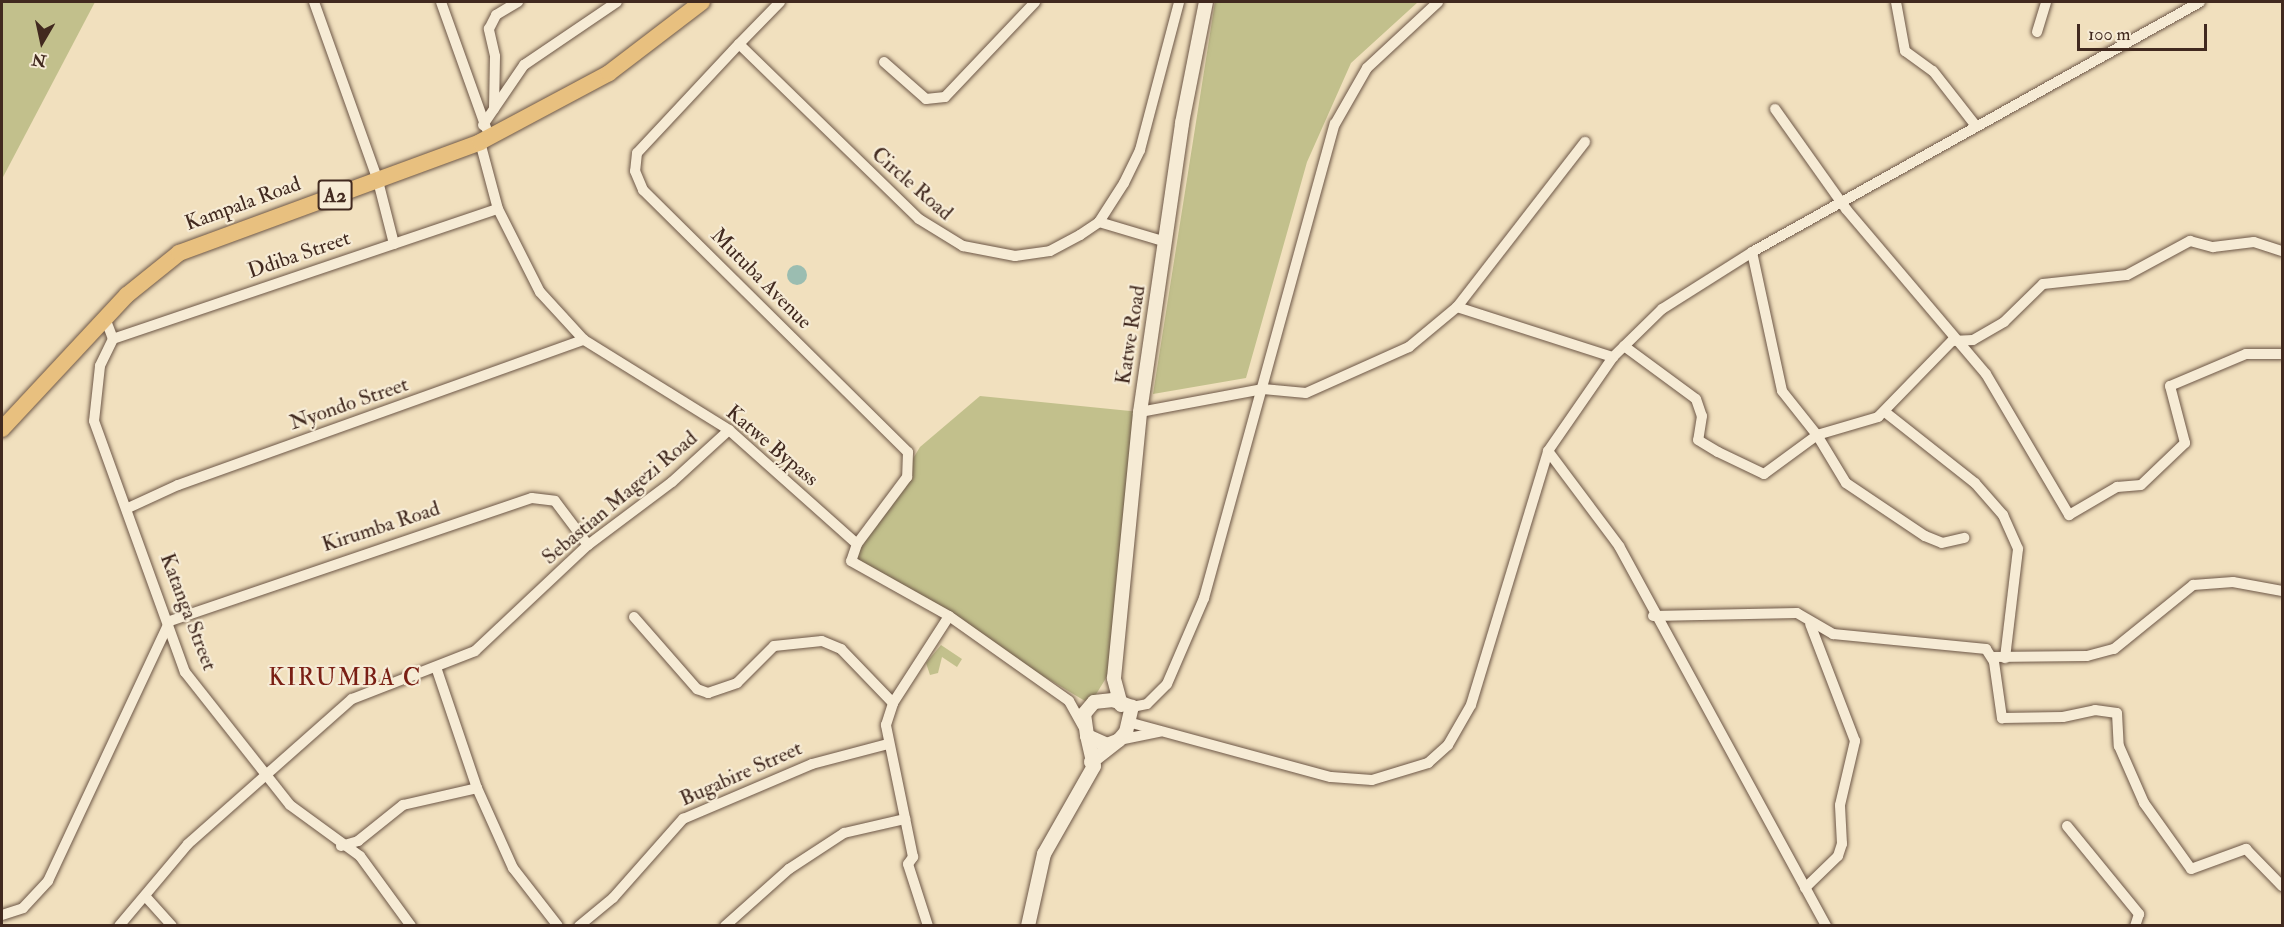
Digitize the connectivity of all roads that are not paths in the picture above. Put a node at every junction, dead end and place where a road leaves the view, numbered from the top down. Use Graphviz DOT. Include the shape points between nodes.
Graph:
graph roads {
  1 [pos="314,2"];
  2 [pos="441,2"];
  3 [pos="518,2"];
  4 [pos="616,2"];
  5 [pos="702,2"];
  6 [pos="780,2"];
  7 [pos="1035,2"];
  8 [pos="1179,2"];
  9 [pos="1206,2"];
  10 [pos="1438,2"];
  11 [pos="1896,2"];
  12 [pos="2046,2"];
  13 [pos="2199,2"];
  14 [pos="2037,32"];
  15 [pos="739,44"];
  16 [pos="884,62"];
  17 [pos="494,109"];
  18 [pos="1775,109"];
  19 [pos="1976,126"];
  20 [pos="485,134"];
  21 [pos="1585,142"];
  22 [pos="378,181"];
  23 [pos="1842,202"];
  24 [pos="498,208"];
  25 [pos="1099,222"];
  26 [pos="1166,242"];
  27 [pos="394,244"];
  28 [pos="2283,251"];
  29 [pos="1752,252"];
  30 [pos="1457,307"];
  31 [pos="105,318"];
  32 [pos="113,339"];
  33 [pos="584,340"];
  34 [pos="1960,340"];
  35 [pos="1624,346"];
  36 [pos="2283,354"];
  37 [pos="1612,357"];
  38 [pos="1263,389"];
  39 [pos="1140,412"];
  40 [pos="1885,412"];
  41 [pos="2,429"];
  42 [pos="729,430"];
  43 [pos="1829,433"];
  44 [pos="1817,435"];
  45 [pos="1824,449"];
  46 [pos="1548,451"];
  47 [pos="128,508"];
  48 [pos="1964,538"];
  49 [pos="857,544"];
  50 [pos="588,545"];
  51 [pos="2283,591"];
  52 [pos="949,616"];
  53 [pos="1653,616"];
  54 [pos="634,617"];
  55 [pos="1807,619"];
  56 [pos="170,621"];
  57 [pos="1992,657"];
  58 [pos="2005,658"];
  59 [pos="437,670"];
  60 [pos="1114,678"];
  61 [pos="1069,701"];
  62 [pos="893,703"];
  63 [pos="1092,703"];
  64 [pos="1127,706"];
  65 [pos="1128,722"];
  66 [pos="1085,731"];
  67 [pos="1159,732"];
  68 [pos="1118,741"];
  69 [pos="888,744"];
  70 [pos="1091,762"];
  71 [pos="266,770"];
  72 [pos="477,788"];
  73 [pos="905,819"];
  74 [pos="2067,826"];
  75 [pos="358,841"];
  76 [pos="341,846"];
  77 [pos="360,856"];
  78 [pos="2283,886"];
  79 [pos="1805,888"];
  80 [pos="146,897"];
  81 [pos="2,915"];
  82 [pos="557,925"];
  83 [pos="118,926"];
  84 [pos="172,926"];
  85 [pos="411,926"];
  86 [pos="566,926"];
  87 [pos="579,926"];
  88 [pos="725,926"];
  89 [pos="928,926"];
  90 [pos="1029,926"];
  91 [pos="1826,926"];
  92 [pos="2135,926"];
  1 -- 22 [label="street"];
  2 -- 20 [label="street, Katwe Bypass"];
  3 -- 17 [label="street" via="496,15 489,29 495,56"];
  4 -- 17 [label="street" via="529,60"];
  5 -- 20 [label="main road, Kampala Road / A2" via="609,73"];
  6 -- 15 [label="street"];
  7 -- 16 [label="street" via="945,97 926,99"];
  8 -- 25 [label="street, Circle Road" via="1140,150"];
  9 -- 26 [label="street, Katwe Road"];
  10 -- 38 [label="street" via="1367,68 1349,93 1320,165"];
  11 -- 19 [label="street" via="1905,51 1933,71"];
  12 -- 14 [label="street"];
  13 -- 19 [label="street"];
  15 -- 25 [label="street, Circle Road" via="859,163 946,239 1015,256 1050,251"];
  15 -- 49 [label="street, Mutuba Avenue" via="637,153 634,171 644,190 908,452 906,477"];
  17 -- 20 [label="street"];
  18 -- 23 [label="street"];
  19 -- 23 [label="street"];
  20 -- 22 [label="main road, Kampala Road / A2"];
  20 -- 24 [label="street, Katwe Bypass"];
  21 -- 30 [label="street"];
  22 -- 27 [label="street"];
  22 -- 31 [label="main road, Kampala Road / A2" via="198,242 164,263"];
  23 -- 29 [label="street"];
  23 -- 34 [label="street"];
  24 -- 27 [label="street, Ddiba Street"];
  24 -- 33 [label="street, Katwe Bypass" via="540,292"];
  25 -- 26 [label="street"];
  26 -- 39 [label="street, Katwe Road"];
  27 -- 32 [label="street, Ddiba Street"];
  28 -- 34 [label="street" via="2254,242 2213,247 2190,241 2127,274 2043,284 2004,322 1973,340"];
  29 -- 35 [label="street" via="1662,309"];
  29 -- 44 [label="street" via="1782,391"];
  30 -- 37 [label="street"];
  30 -- 38 [label="street" via="1409,347 1340,380 1306,393"];
  31 -- 32 [label="street"];
  31 -- 41 [label="main road, Kampala Road / A2"];
  32 -- 47 [label="street, Katanga Street" via="100,366 94,421"];
  33 -- 42 [label="street, Katwe Bypass"];
  33 -- 47 [label="street, Nyondo Street" via="178,485"];
  34 -- 36 [label="street" via="2042,461 2069,515 2117,487 2140,485 2185,443 2170,386 2246,354"];
  34 -- 40 [label="street" via="1908,382"];
  35 -- 37 [label="street"];
  35 -- 44 [label="street" via="1696,399 1702,416 1698,440 1764,474"];
  37 -- 46 [label="street"];
  38 -- 39 [label="street"];
  38 -- 64 [label="street" via="1188,641 1158,696"];
  39 -- 60 [label="street, Katwe Road"];
  40 -- 43 [label="street"];
  40 -- 58 [label="street" via="1920,435 1940,461 1975,483 2003,515 2018,549"];
  42 -- 49 [label="street, Katwe Bypass"];
  42 -- 50 [label="street, Sebastian Magezi Road" via="672,482"];
  43 -- 44 [label="street"];
  43 -- 45 [label="street"];
  44 -- 45 [label="street"];
  45 -- 48 [label="street" via="1846,483 1925,536 1942,543"];
  46 -- 53 [label="street" via="1619,546"];
  46 -- 67 [label="street" via="1471,705 1455,736 1428,763 1372,780 1331,777"];
  47 -- 56 [label="street, Katanga Street"];
  49 -- 52 [label="street" via="851,561"];
  50 -- 56 [label="street, Kirumba Road" via="555,501 532,498"];
  50 -- 59 [label="street, Sebastian Magezi Road" via="476,651"];
  51 -- 58 [label="street" via="2233,582 2193,585 2114,650"];
  52 -- 61 [label="street"];
  52 -- 62 [label="street"];
  53 -- 55 [label="street" via="1797,613"];
  53 -- 79 [label="street"];
  54 -- 62 [label="street" via="697,689 708,693 737,683 774,646 822,641 841,650"];
  55 -- 57 [label="street" via="1833,634 1946,643 1986,649"];
  55 -- 79 [label="street" via="1855,741 1840,805 1842,844 1838,856"];
  56 -- 71 [label="street, Katanga Street" via="185,672"];
  56 -- 81 [label="street" via="48,881 23,908"];
  57 -- 58 [label="street"];
  57 -- 78 [label="street" via="1999,710 2008,721 2095,710 2117,713 2119,746 2144,803 2191,869 2246,849"];
  59 -- 71 [label="street, Sebastian Magezi Road" via="352,699"];
  59 -- 72 [label="street"];
  60 -- 63 [label="street"];
  60 -- 64 [label="street, Katwe Road"];
  61 -- 63 [label="street"];
  61 -- 66 [label="street"];
  62 -- 69 [label="street" via="886,724"];
  63 -- 64 [label="street"];
  63 -- 66 [label="street"];
  64 -- 65 [label="street"];
  65 -- 67 [label="street"];
  65 -- 68 [label="street"];
  66 -- 68 [label="street" via="1107,745"];
  66 -- 70 [label="street"];
  67 -- 68 [label="street"];
  68 -- 70 [label="street"];
  69 -- 73 [label="street"];
  69 -- 87 [label="street, Bugabire Street" via="812,764 683,819 613,898"];
  70 -- 90 [label="street" via="1094,766 1035,876"];
  71 -- 76 [label="street, Katanga Street" via="290,805"];
  71 -- 80 [label="street, Sebastian Magezi Road" via="188,844"];
  72 -- 75 [label="street" via="404,805"];
  72 -- 82 [label="street" via="513,868"];
  73 -- 88 [label="street" via="844,833 789,869"];
  73 -- 89 [label="street" via="913,857 909,868"];
  74 -- 92 [label="street" via="2139,914"];
  75 -- 76 [label="street"];
  75 -- 77 [label="street"];
  76 -- 77 [label="street, Katanga Street"];
  77 -- 85 [label="street, Katanga Street"];
  79 -- 91 [label="street"];
  80 -- 83 [label="street, Sebastian Magezi Road"];
  80 -- 84 [label="street"];
  82 -- 86 [label="street"];
}
